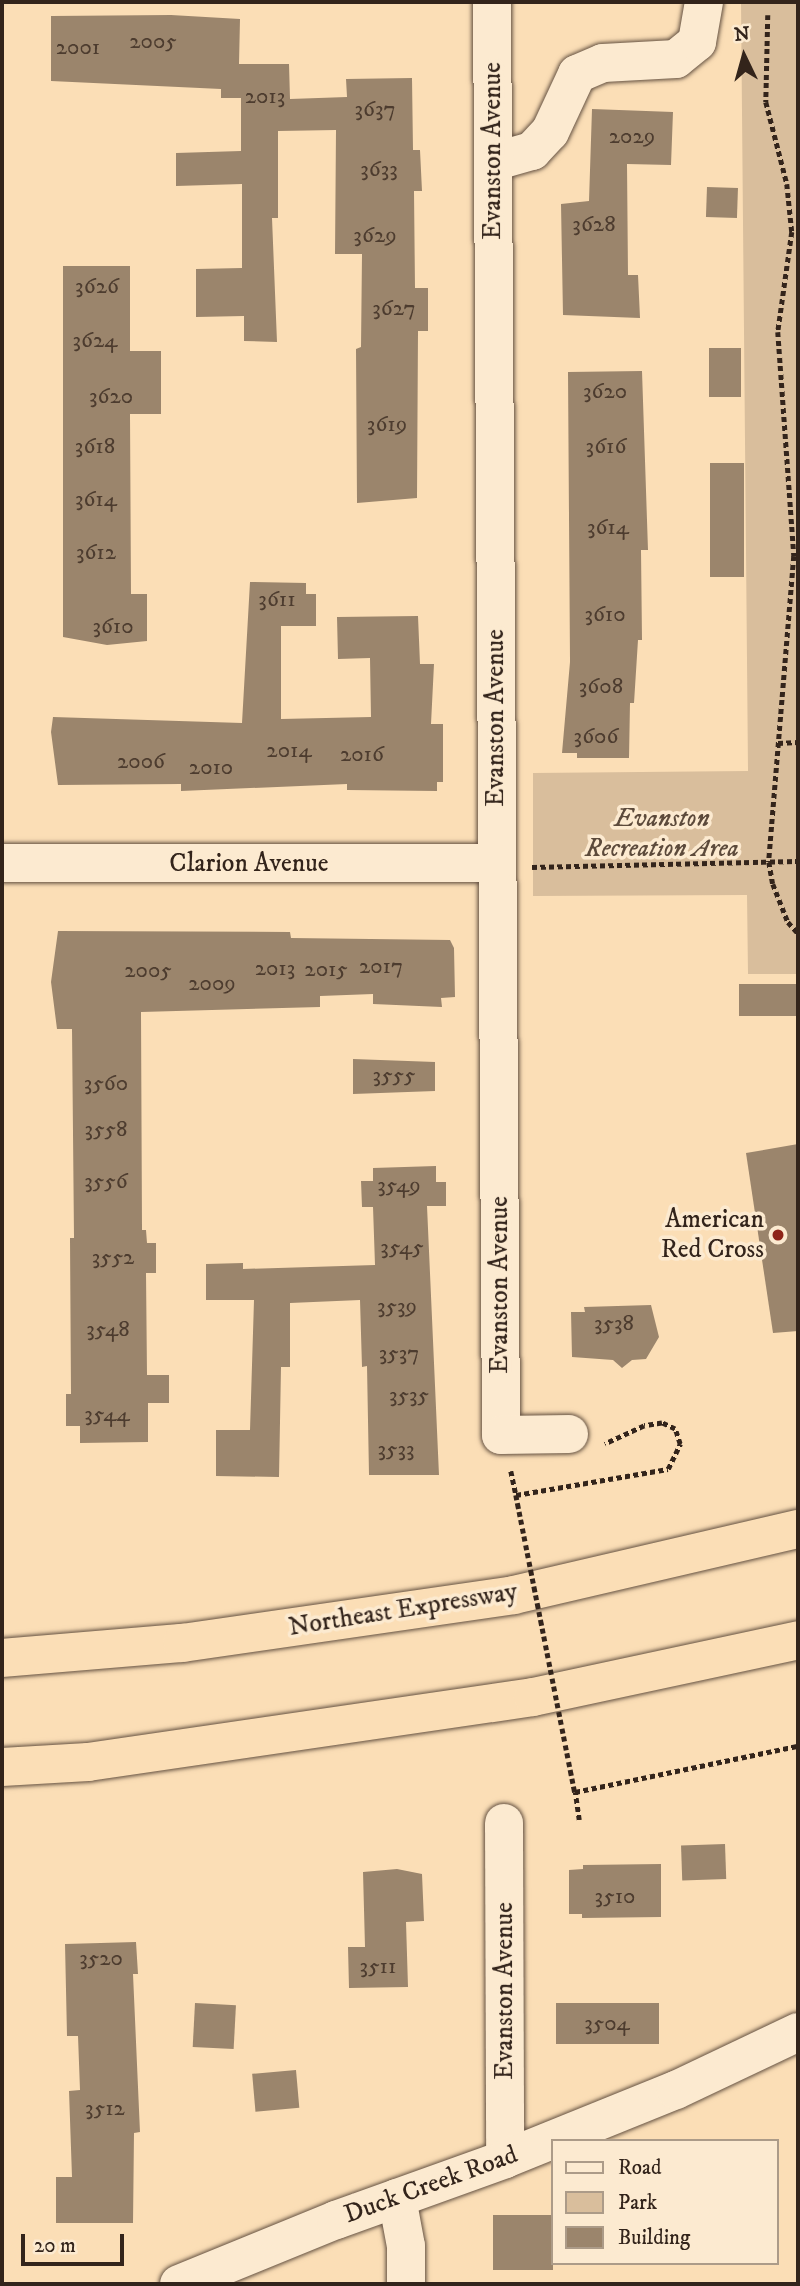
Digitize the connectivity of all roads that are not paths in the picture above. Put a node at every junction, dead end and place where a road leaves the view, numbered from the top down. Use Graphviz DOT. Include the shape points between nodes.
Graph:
graph roads {
  1 [pos="492,2"];
  2 [pos="704,2"];
  3 [pos="494,162"];
  4 [pos="2,863"];
  5 [pos="496,865"];
  6 [pos="585,1440"];
  7 [pos="798,1529"];
  8 [pos="798,1640"];
  9 [pos="2,1658"];
  10 [pos="2,1767"];
  11 [pos="504,1823"];
  12 [pos="798,2032"];
  13 [pos="555,2139"];
  14 [pos="552,2140"];
  15 [pos="506,2159"];
  16 [pos="397,2198"];
  17 [pos="179,2284"];
  18 [pos="406,2284"];
  1 -- 3 [label="street, Evanston Avenue"];
  2 -- 3 [label="street" via="697,42 676,59 603,63 577,74 550,132 532,151"];
  3 -- 5 [label="street, Evanston Avenue"];
  4 -- 5 [label="street, Clarion Avenue"];
  5 -- 6 [label="street, Evanston Avenue" via="506,1452"];
  7 -- 9 [label="highway, Northeast Expressway" via="514,1595 182,1643"];
  8 -- 10 [label="highway" via="533,1697 88,1762"];
  11 -- 15 [label="street, Evanston Avenue"];
  12 -- 13 [label="street, Duck Creek Road" via="676,2090"];
  14 -- 15 [label="street, Duck Creek Road"];
  15 -- 16 [label="street, Duck Creek Road"];
  16 -- 17 [label="street, Duck Creek Road"];
  16 -- 18 [label="street" via="406,2246"];
}
